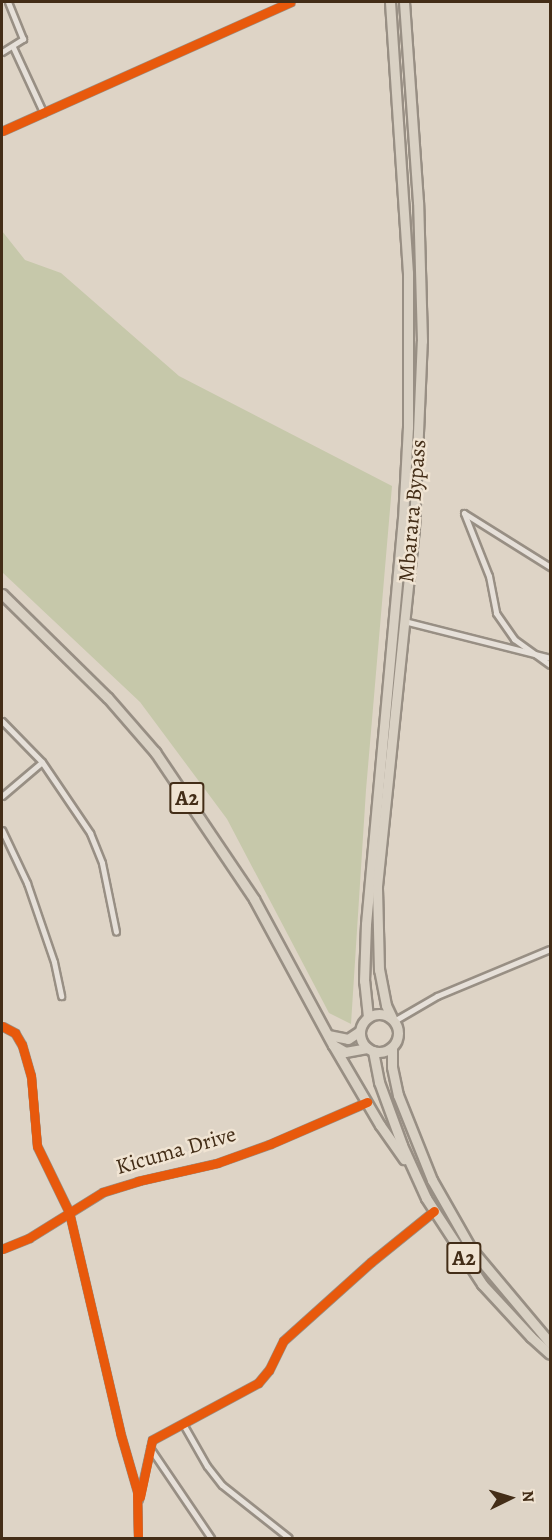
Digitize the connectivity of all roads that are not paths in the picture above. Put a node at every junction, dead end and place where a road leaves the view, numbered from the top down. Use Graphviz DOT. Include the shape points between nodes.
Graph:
graph roads {
  1 [pos="9,2"];
  2 [pos="290,2"];
  3 [pos="390,2"];
  4 [pos="404,2"];
  5 [pos="13,47"];
  6 [pos="2,52"];
  7 [pos="43,112"];
  8 [pos="2,131"];
  9 [pos="550,567"];
  10 [pos="2,594"];
  11 [pos="403,621"];
  12 [pos="541,656"];
  13 [pos="550,658"];
  14 [pos="550,665"];
  15 [pos="2,721"];
  16 [pos="42,762"];
  17 [pos="2,796"];
  18 [pos="2,831"];
  19 [pos="116,932"];
  20 [pos="550,949"];
  21 [pos="61,996"];
  22 [pos="368,1017"];
  23 [pos="393,1020"];
  24 [pos="2,1026"];
  25 [pos="360,1031"];
  26 [pos="328,1035"];
  27 [pos="333,1045"];
  28 [pos="392,1048"];
  29 [pos="370,1050"];
  30 [pos="367,1102"];
  31 [pos="392,1119"];
  32 [pos="380,1125"];
  33 [pos="413,1170"];
  34 [pos="434,1211"];
  35 [pos="69,1212"];
  36 [pos="2,1249"];
  37 [pos="550,1343"];
  38 [pos="550,1354"];
  39 [pos="183,1424"];
  40 [pos="150,1448"];
  41 [pos="138,1503"];
  42 [pos="138,1539"];
  43 [pos="212,1539"];
  44 [pos="289,1539"];
  1 -- 5 [label="street" via="23,35"];
  2 -- 7 [label="street"];
  3 -- 22 [label="main road, Mbarara Bypass" via="408,273 408,427 366,924 364,981"];
  4 -- 11 [label="main road, Mbarara Bypass" via="418,202 422,340 414,528"];
  5 -- 6 [label="street"];
  5 -- 7 [label="street"];
  7 -- 8 [label="street"];
  9 -- 12 [label="street" via="464,513 489,576 496,613 514,639"];
  10 -- 26 [label="main road, A2" via="108,698 155,752 254,899"];
  11 -- 12 [label="street"];
  11 -- 23 [label="main road, Mbarara Bypass" via="376,920 381,980"];
  12 -- 13 [label="street"];
  12 -- 14 [label="street"];
  15 -- 16 [label="street"];
  16 -- 17 [label="street"];
  16 -- 19 [label="street" via="90,833 102,863"];
  18 -- 21 [label="street" via="27,883 54,962"];
  20 -- 23 [label="street" via="455,988"];
  22 -- 23 [label="main road" via="380,1014"];
  22 -- 25 [label="main road"];
  23 -- 28 [label="main road, A2" via="398,1037"];
  24 -- 35 [label="street" via="15,1033 22,1045 31,1076 37,1146"];
  25 -- 26 [label="main road" via="348,1039"];
  25 -- 29 [label="main road, A2" via="361,1040"];
  26 -- 27 [label="main road, A2"];
  27 -- 29 [label="main road" via="345,1052"];
  27 -- 30 [label="main road, A2"];
  28 -- 29 [label="main road" via="382,1052"];
  28 -- 37 [label="main road, A2" via="398,1095 432,1180 472,1250"];
  29 -- 31 [label="main road, A2"];
  30 -- 32 [label="main road, A2"];
  30 -- 35 [label="street, Kicuma Drive" via="217,1163 103,1192"];
  31 -- 32 [label="main road" via="385,1126"];
  31 -- 33 [label="main road, A2"];
  32 -- 33 [label="main road, A2"];
  33 -- 34 [label="main road, A2"];
  34 -- 38 [label="main road, A2" via="482,1284"];
  34 -- 39 [label="street" via="283,1341 258,1383"];
  35 -- 36 [label="street, Kicuma Drive" via="29,1238"];
  35 -- 41 [label="street"];
  39 -- 40 [label="street" via="158,1435"];
  39 -- 44 [label="street" via="222,1485"];
  40 -- 41 [label="street"];
  40 -- 43 [label="street"];
  41 -- 42 [label="street"];
}
